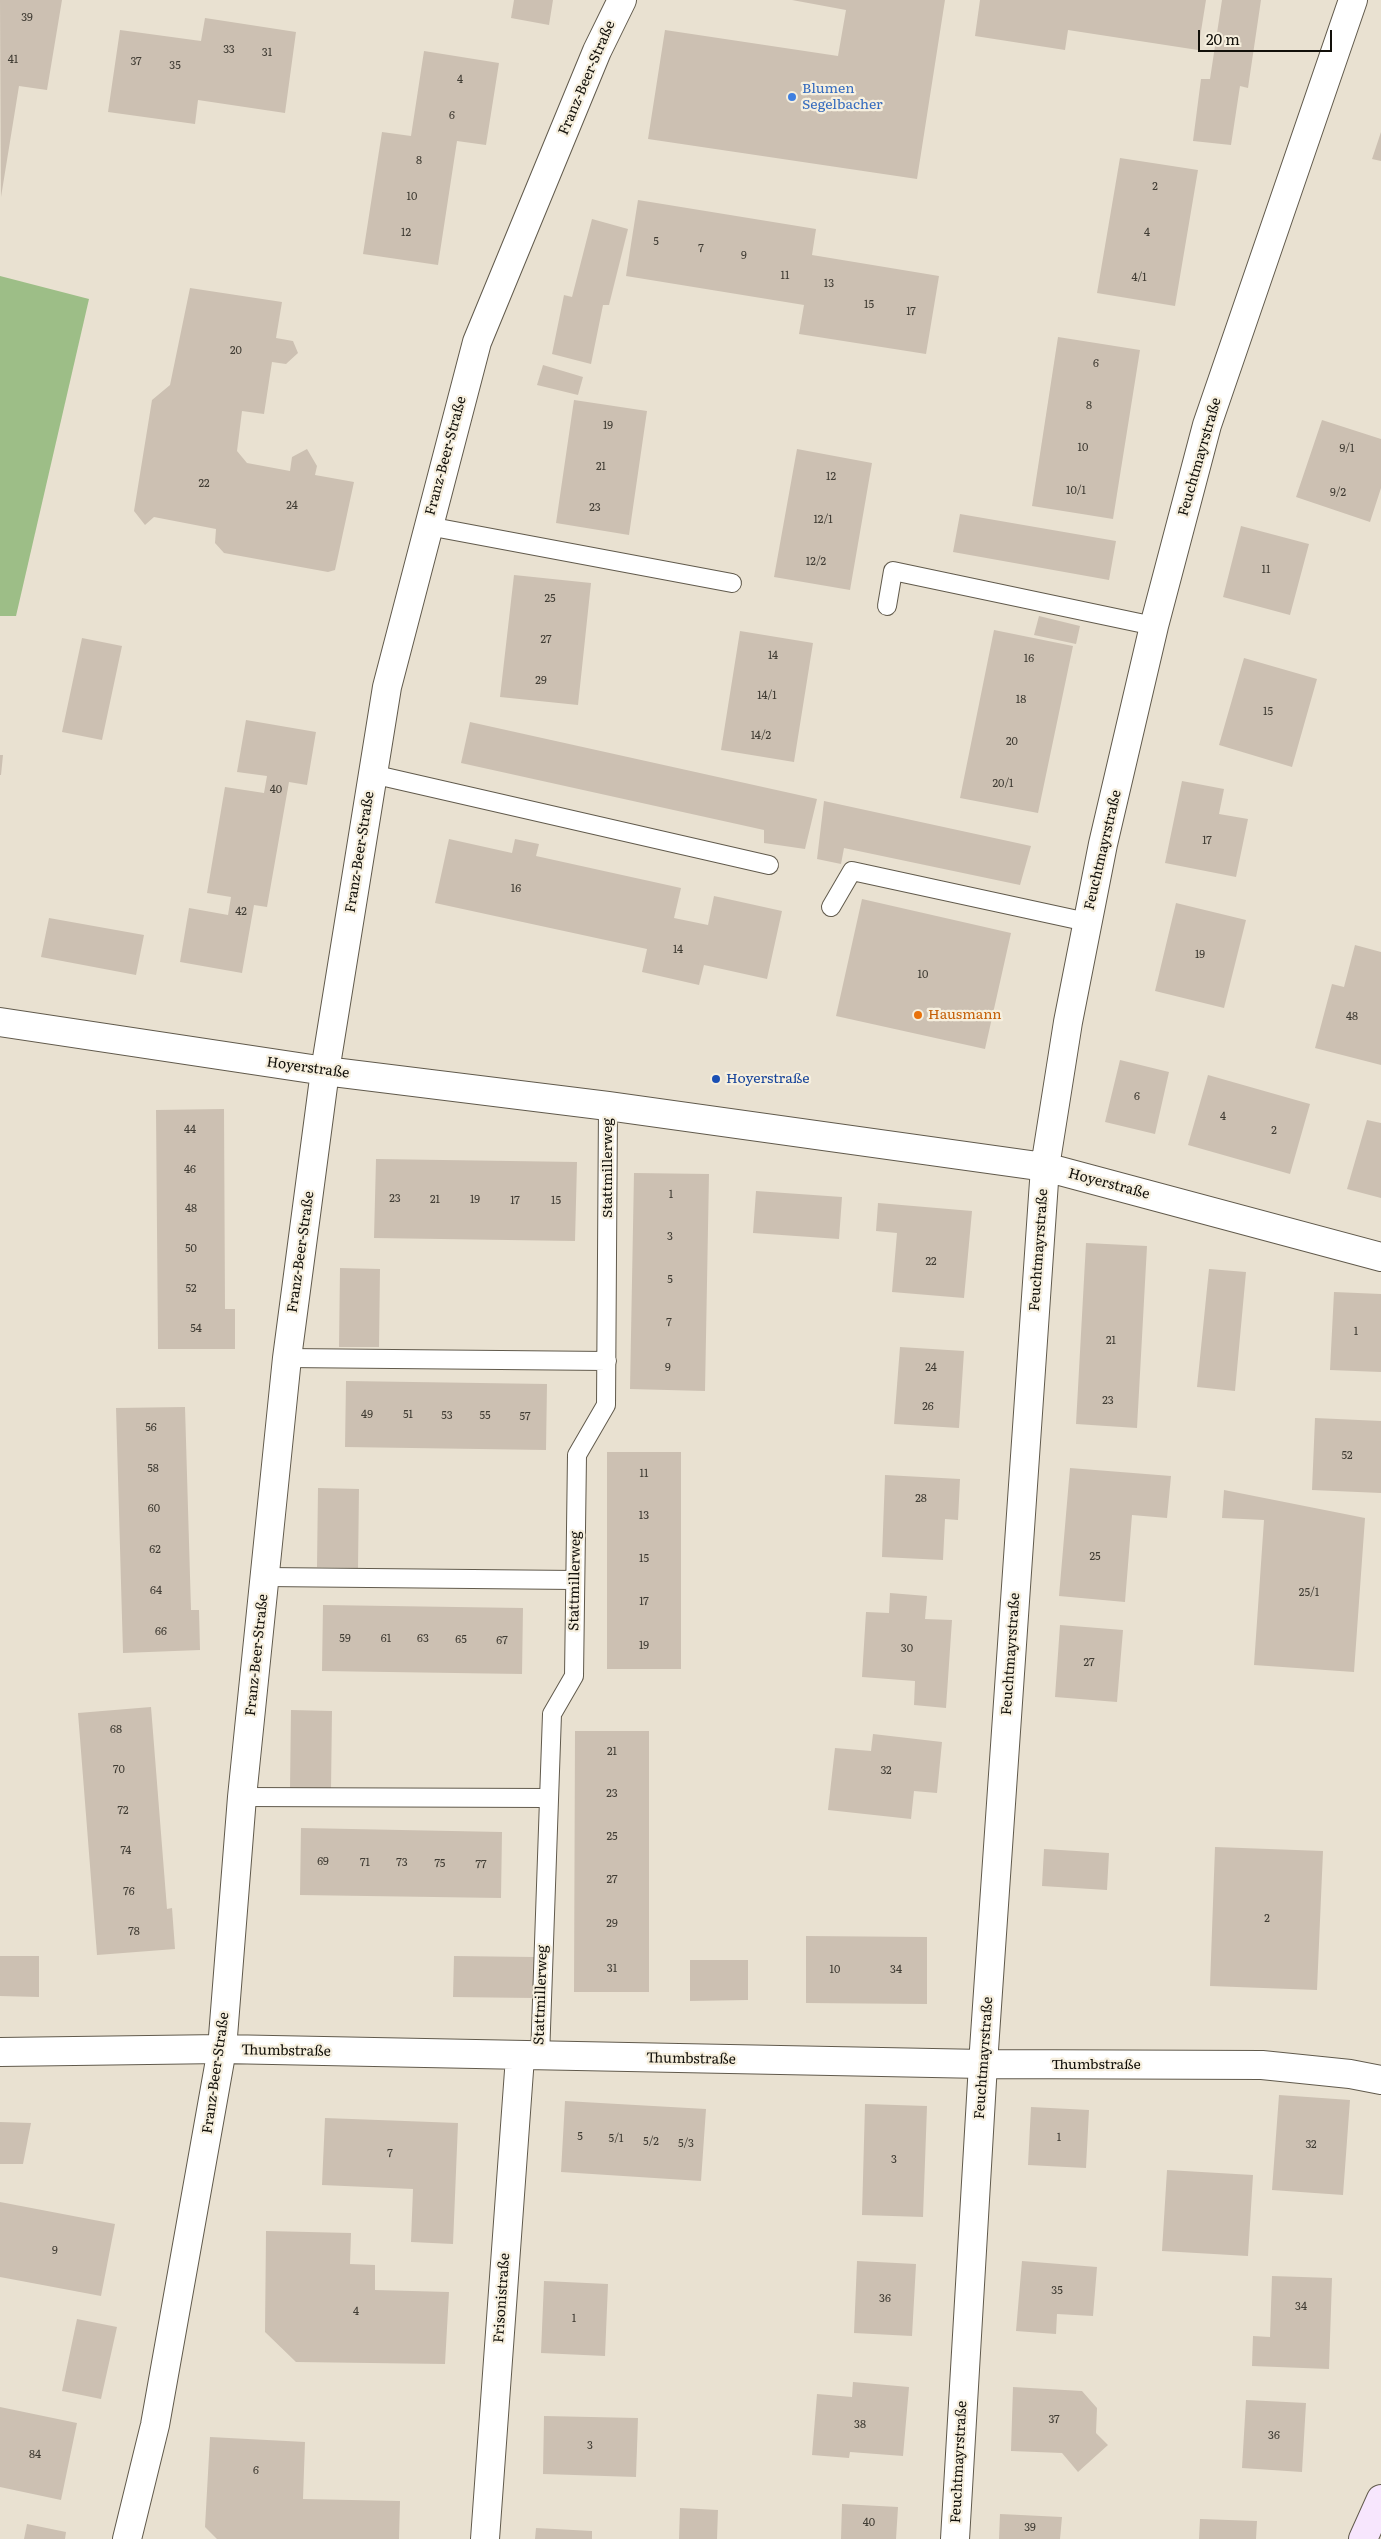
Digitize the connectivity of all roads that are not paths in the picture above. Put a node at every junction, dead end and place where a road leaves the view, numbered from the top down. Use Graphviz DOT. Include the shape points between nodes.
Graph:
graph roads {
  1 [pos="622,0"];
  2 [pos="1353,0"];
  3 [pos="428,526"];
  4 [pos="732,584"];
  5 [pos="887,606"];
  6 [pos="1154,626"];
  7 [pos="372,774"];
  8 [pos="769,865"];
  9 [pos="831,908"];
  10 [pos="1086,922"];
  11 [pos="0,1022"];
  12 [pos="325,1071"];
  13 [pos="608,1106"];
  14 [pos="1045,1167"];
  15 [pos="1381,1257"];
  16 [pos="287,1358"];
  17 [pos="607,1360"];
  18 [pos="266,1577"];
  19 [pos="575,1580"];
  20 [pos="242,1797"];
  21 [pos="548,1798"];
  22 [pos="222,2049"];
  23 [pos="0,2052"];
  24 [pos="530,2057"];
  25 [pos="983,2064"];
  26 [pos="1381,2080"];
  27 [pos="1381,2499"];
  28 [pos="127,2539"];
  29 [pos="485,2539"];
  30 [pos="954,2539"];
  31 [pos="1363,2539"];
  1 -- 3 [label="street, Franz-Beer-Straße" via="597,51 477,342"];
  2 -- 6 [label="street, Feuchtmayrstraße" via="1208,425"];
  3 -- 4 [label="lane"];
  3 -- 7 [label="street, Franz-Beer-Straße" via="387,686"];
  5 -- 6 [label="lane" via="893,571"];
  6 -- 10 [label="street, Feuchtmayrstraße"];
  7 -- 8 [label="lane"];
  7 -- 12 [label="street, Franz-Beer-Straße"];
  9 -- 10 [label="lane" via="852,871"];
  10 -- 14 [label="street, Feuchtmayrstraße"];
  11 -- 12 [label="street, Hoyerstraße"];
  12 -- 13 [label="street, Hoyerstraße"];
  12 -- 16 [label="street, Franz-Beer-Straße"];
  13 -- 14 [label="street, Hoyerstraße"];
  13 -- 17 [label="lane, Stattmillerweg"];
  14 -- 15 [label="street, Hoyerstraße"];
  14 -- 25 [label="street, Feuchtmayrstraße"];
  16 -- 17 [label="lane"];
  16 -- 18 [label="street, Franz-Beer-Straße"];
  17 -- 19 [label="lane, Stattmillerweg" via="606,1405 578,1456"];
  18 -- 19 [label="lane"];
  18 -- 20 [label="street, Franz-Beer-Straße"];
  19 -- 21 [label="lane, Stattmillerweg" via="574,1676 552,1714"];
  20 -- 21 [label="lane"];
  20 -- 22 [label="street, Franz-Beer-Straße"];
  21 -- 24 [label="lane, Stattmillerweg"];
  22 -- 23 [label="street, Thumbstraße"];
  22 -- 24 [label="street, Thumbstraße"];
  22 -- 28 [label="street, Franz-Beer-Straße" via="155,2425"];
  24 -- 25 [label="street, Thumbstraße"];
  24 -- 29 [label="street, Frisonistraße"];
  25 -- 26 [label="street, Thumbstraße" via="1262,2065"];
  25 -- 30 [label="street, Feuchtmayrstraße"];
  27 -- 31 [label="main road"];
}
